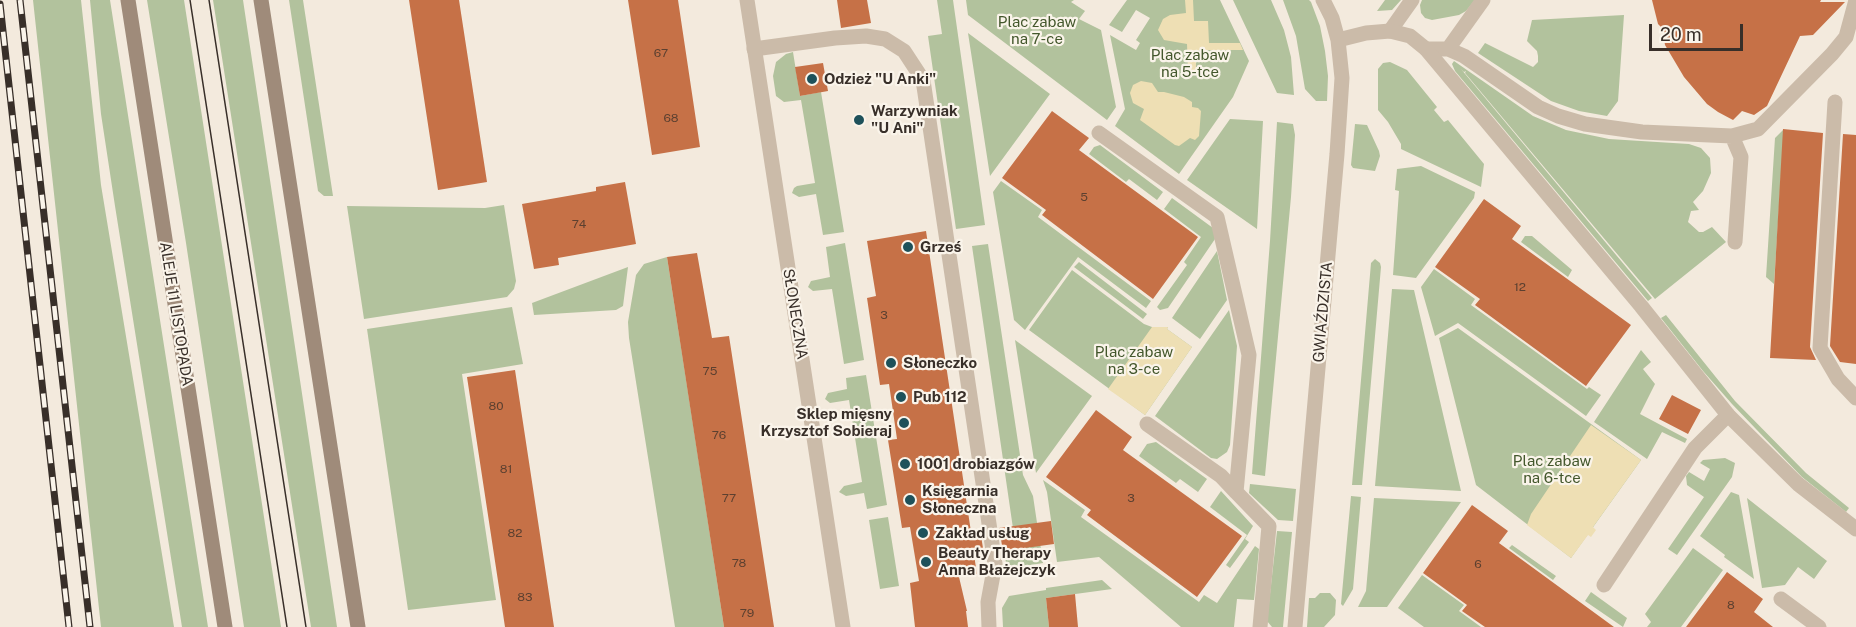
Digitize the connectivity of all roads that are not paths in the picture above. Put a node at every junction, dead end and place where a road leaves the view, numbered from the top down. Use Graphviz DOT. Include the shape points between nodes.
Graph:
graph roads {
  1 [pos="128,0"];
  2 [pos="261,0"];
  3 [pos="747,0"];
  4 [pos="1323,0"];
  5 [pos="1412,0"];
  6 [pos="1483,0"];
  7 [pos="1856,0"];
  8 [pos="1390,31"];
  9 [pos="1338,40"];
  10 [pos="754,49"];
  11 [pos="1426,49"];
  12 [pos="1448,49"];
  13 [pos="1835,102"];
  14 [pos="1100,133"];
  15 [pos="1732,136"];
  16 [pos="1735,242"];
  17 [pos="1856,398"];
  18 [pos="1728,415"];
  19 [pos="1147,424"];
  20 [pos="1236,492"];
  21 [pos="1856,529"];
  22 [pos="1604,585"];
  23 [pos="1781,599"];
  24 [pos="225,627"];
  25 [pos="358,627"];
  26 [pos="843,627"];
  27 [pos="988,627"];
  28 [pos="1260,627"];
  29 [pos="1295,627"];
  30 [pos="1819,627"];
  1 -- 24 [label="main road, ALEJE 11 LISTOPADA"];
  2 -- 25 [label="main road"];
  3 -- 10 [label="street, SŁONECZNA"];
  4 -- 9 [label="street, GWIAŹDZISTA"];
  5 -- 8 [label="street"];
  6 -- 12 [label="street"];
  7 -- 15 [label="street" via="1846,37 1832,54 1758,129"];
  8 -- 9 [label="street"];
  8 -- 11 [label="street" via="1410,36"];
  9 -- 29 [label="street, GWIAŹDZISTA" via="1342,78 1337,154"];
  10 -- 26 [label="street, SŁONECZNA"];
  10 -- 27 [label="street" via="835,38 885,39 904,51 923,80 995,564"];
  11 -- 12 [label="street"];
  11 -- 18 [label="street"];
  12 -- 15 [label="street" via="1558,116 1642,132"];
  13 -- 17 [label="street" via="1820,348 1838,380"];
  14 -- 20 [label="street" via="1217,217 1249,355"];
  15 -- 16 [label="street" via="1741,157"];
  18 -- 21 [label="street" via="1798,484"];
  18 -- 22 [label="street" via="1695,448"];
  19 -- 20 [label="street" via="1221,476"];
  20 -- 28 [label="street" via="1269,526"];
  23 -- 30 [label="street"];
}
